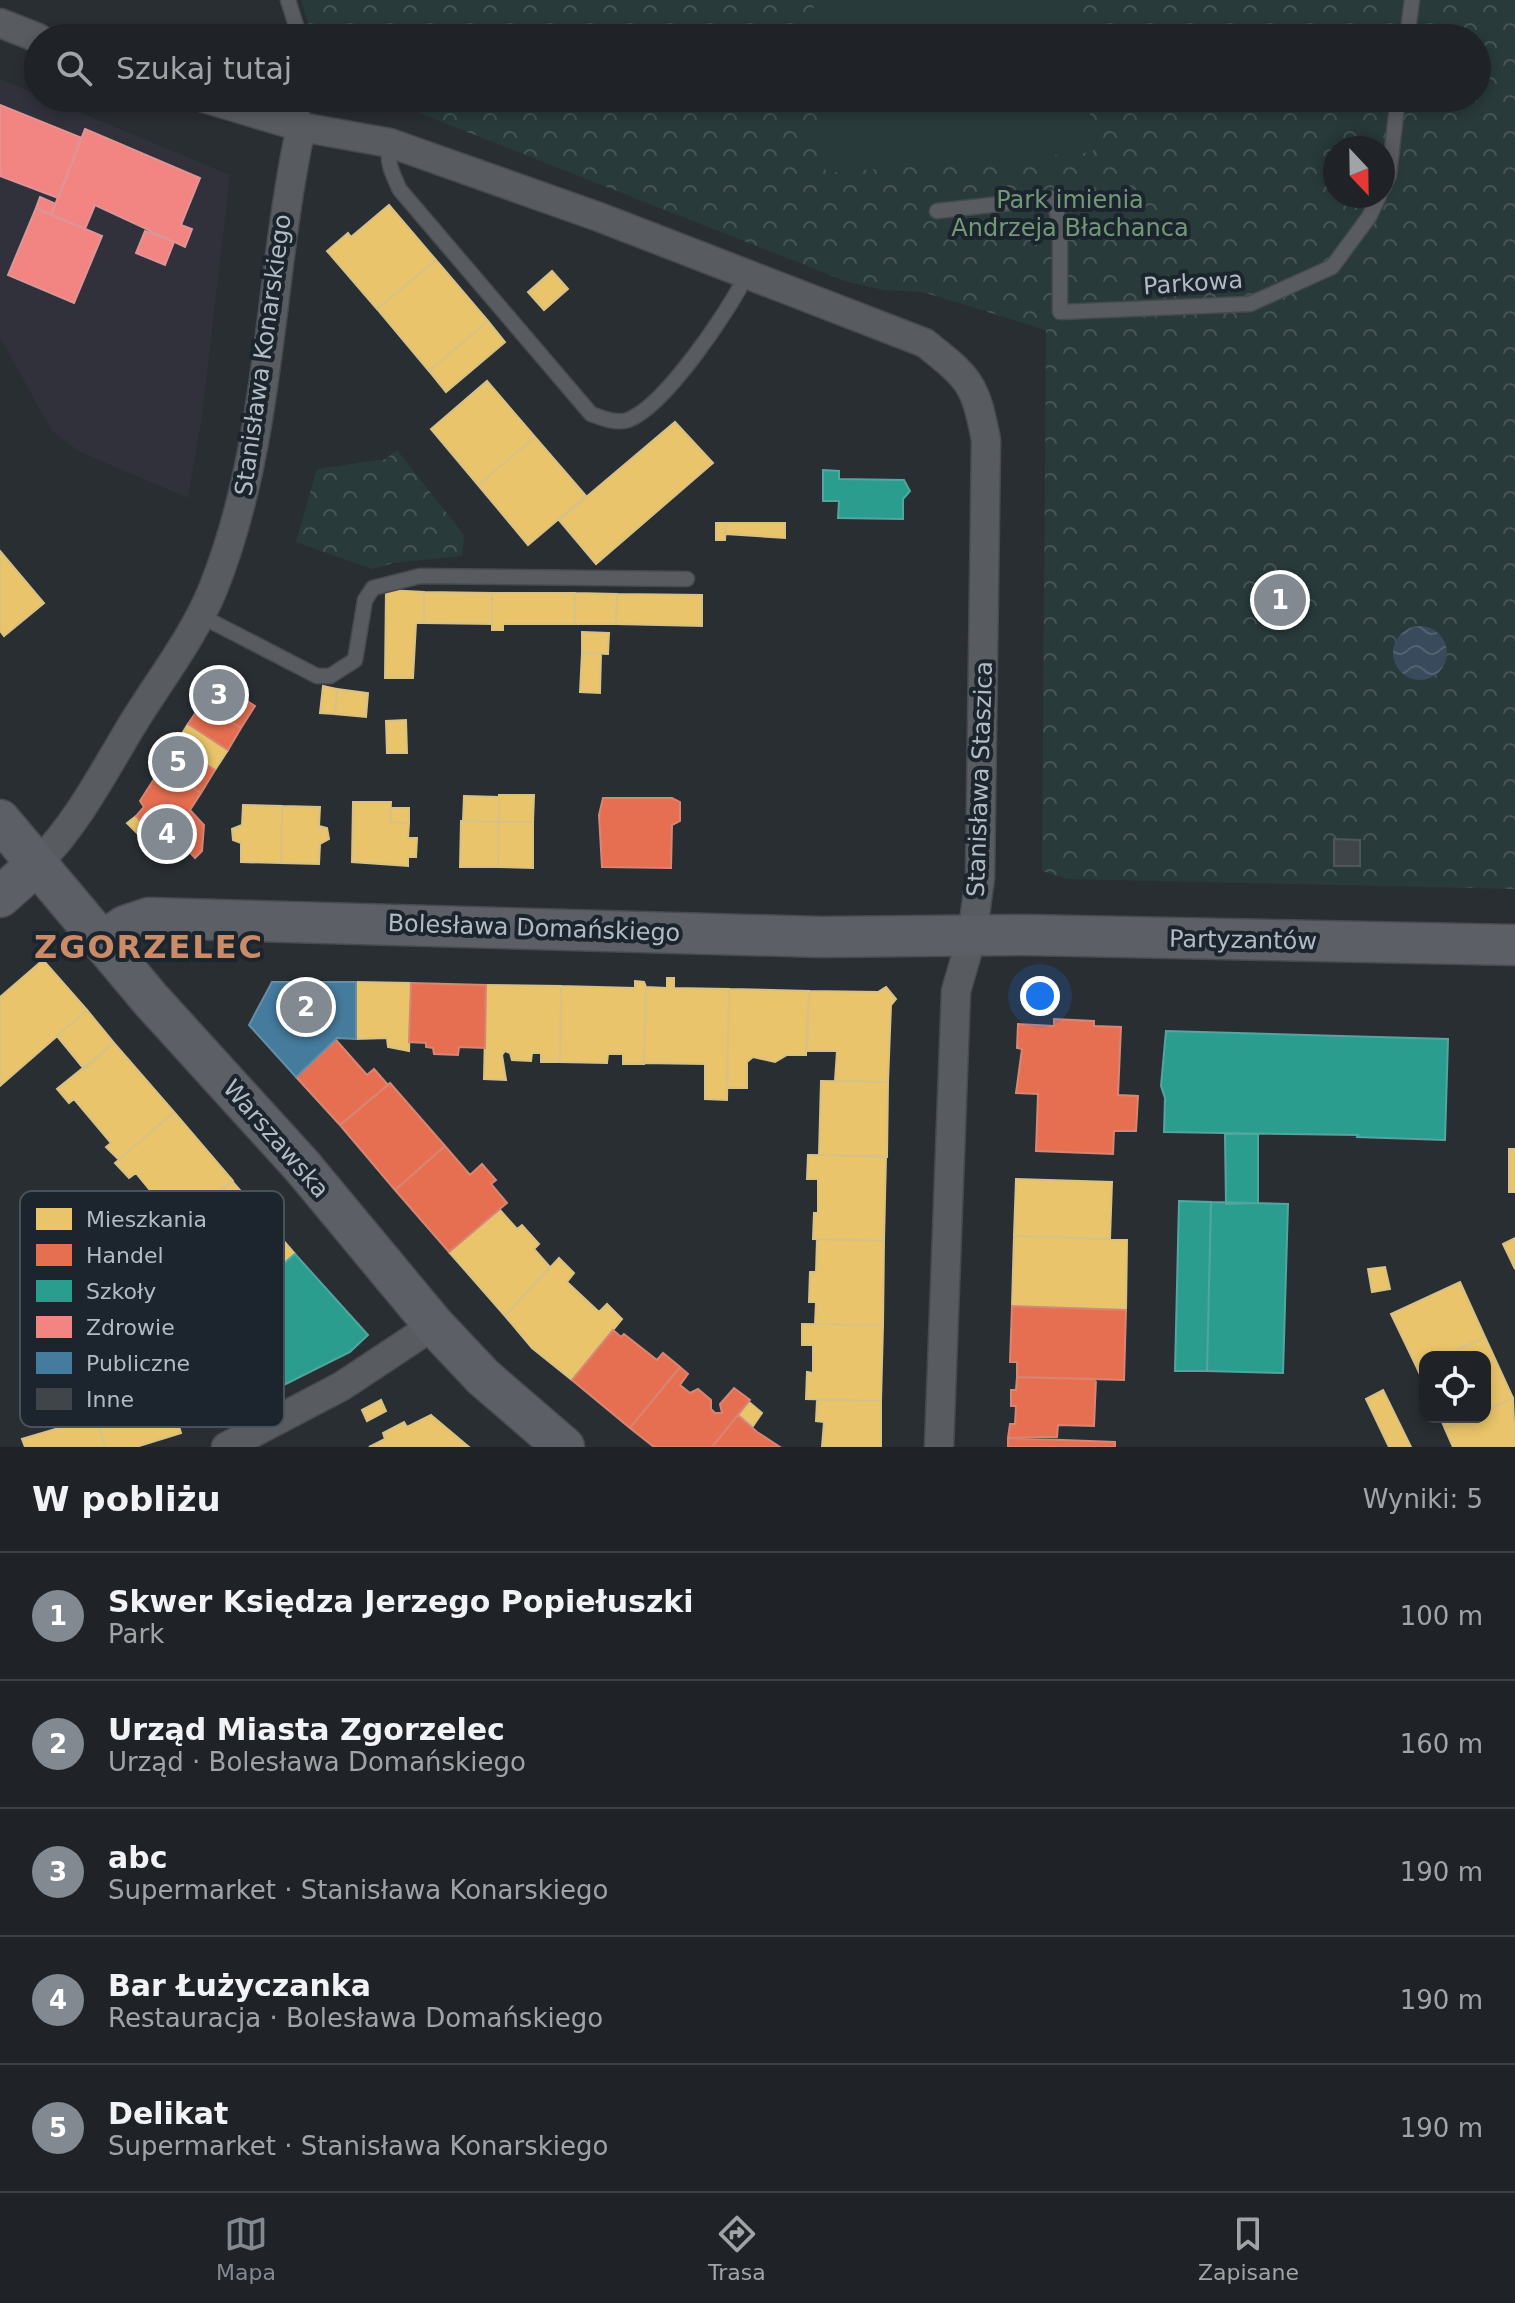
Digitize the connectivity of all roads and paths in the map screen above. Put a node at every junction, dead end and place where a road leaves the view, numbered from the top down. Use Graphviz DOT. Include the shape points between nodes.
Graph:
graph roads {
  1 [pos="288,0"];
  2 [pos="1412,0"];
  3 [pos="0,23"];
  4 [pos="296,24"];
  5 [pos="1409,24"];
  6 [pos="24,32"];
  7 [pos="251,112"];
  8 [pos="302,112"];
  9 [pos="1396,112"];
  10 [pos="301,127"];
  11 [pos="1394,136"];
  12 [pos="390,143"];
  13 [pos="1373,208"];
  14 [pos="937,211"];
  15 [pos="746,276"];
  16 [pos="687,579"];
  17 [pos="199,615"];
  18 [pos="0,820"];
  19 [pos="37,864"];
  20 [pos="0,897"];
  21 [pos="972,936"];
  22 [pos="103,942"];
  23 [pos="1515,945"];
  24 [pos="434,1325"];
  25 [pos="284,1416"];
  26 [pos="264,1427"];
  27 [pos="226,1447"];
  28 [pos="564,1447"];
  29 [pos="939,1447"];
  1 -- 4 [label="lane"];
  2 -- 5 [label="lane"];
  3 -- 6 [label="street"];
  7 -- 10 [label="street"];
  8 -- 10 [label="lane"];
  9 -- 11 [label="lane"];
  10 -- 12 [label="street"];
  10 -- 17 [label="street, Stanisława Konarskiego" via="286,194 253,453 225,555"];
  12 -- 15 [label="street"];
  12 -- 15 [label="lane" via="387,156 400,190 591,414 603,419 628,420 664,393 730,308"];
  13 -- 14 [label="lane, Parkowa" via="1332,267 1250,304 1060,312 1055,198"];
  15 -- 21 [label="street, Stanisława Staszica" via="925,343 978,397 986,440 980,878"];
  16 -- 17 [label="lane" via="420,576 380,583 365,600 355,660 330,676 317,676"];
  17 -- 19 [label="street, Stanisława Konarskiego" via="60,841"];
  18 -- 19 [label="street, Warszawska"];
  19 -- 20 [label="street"];
  19 -- 22 [label="street, Warszawska"];
  21 -- 22 [label="street, Bolesława Domańskiego" via="821,937 149,918 125,926"];
  21 -- 23 [label="street, Partyzantów"];
  21 -- 29 [label="street, Stanisława Staszica" via="956,991"];
  22 -- 24 [label="street, Warszawska" via="302,1166"];
  24 -- 25 [label="street" via="342,1386"];
  24 -- 28 [label="street, Warszawska" via="483,1377"];
  26 -- 27 [label="street"];
}
